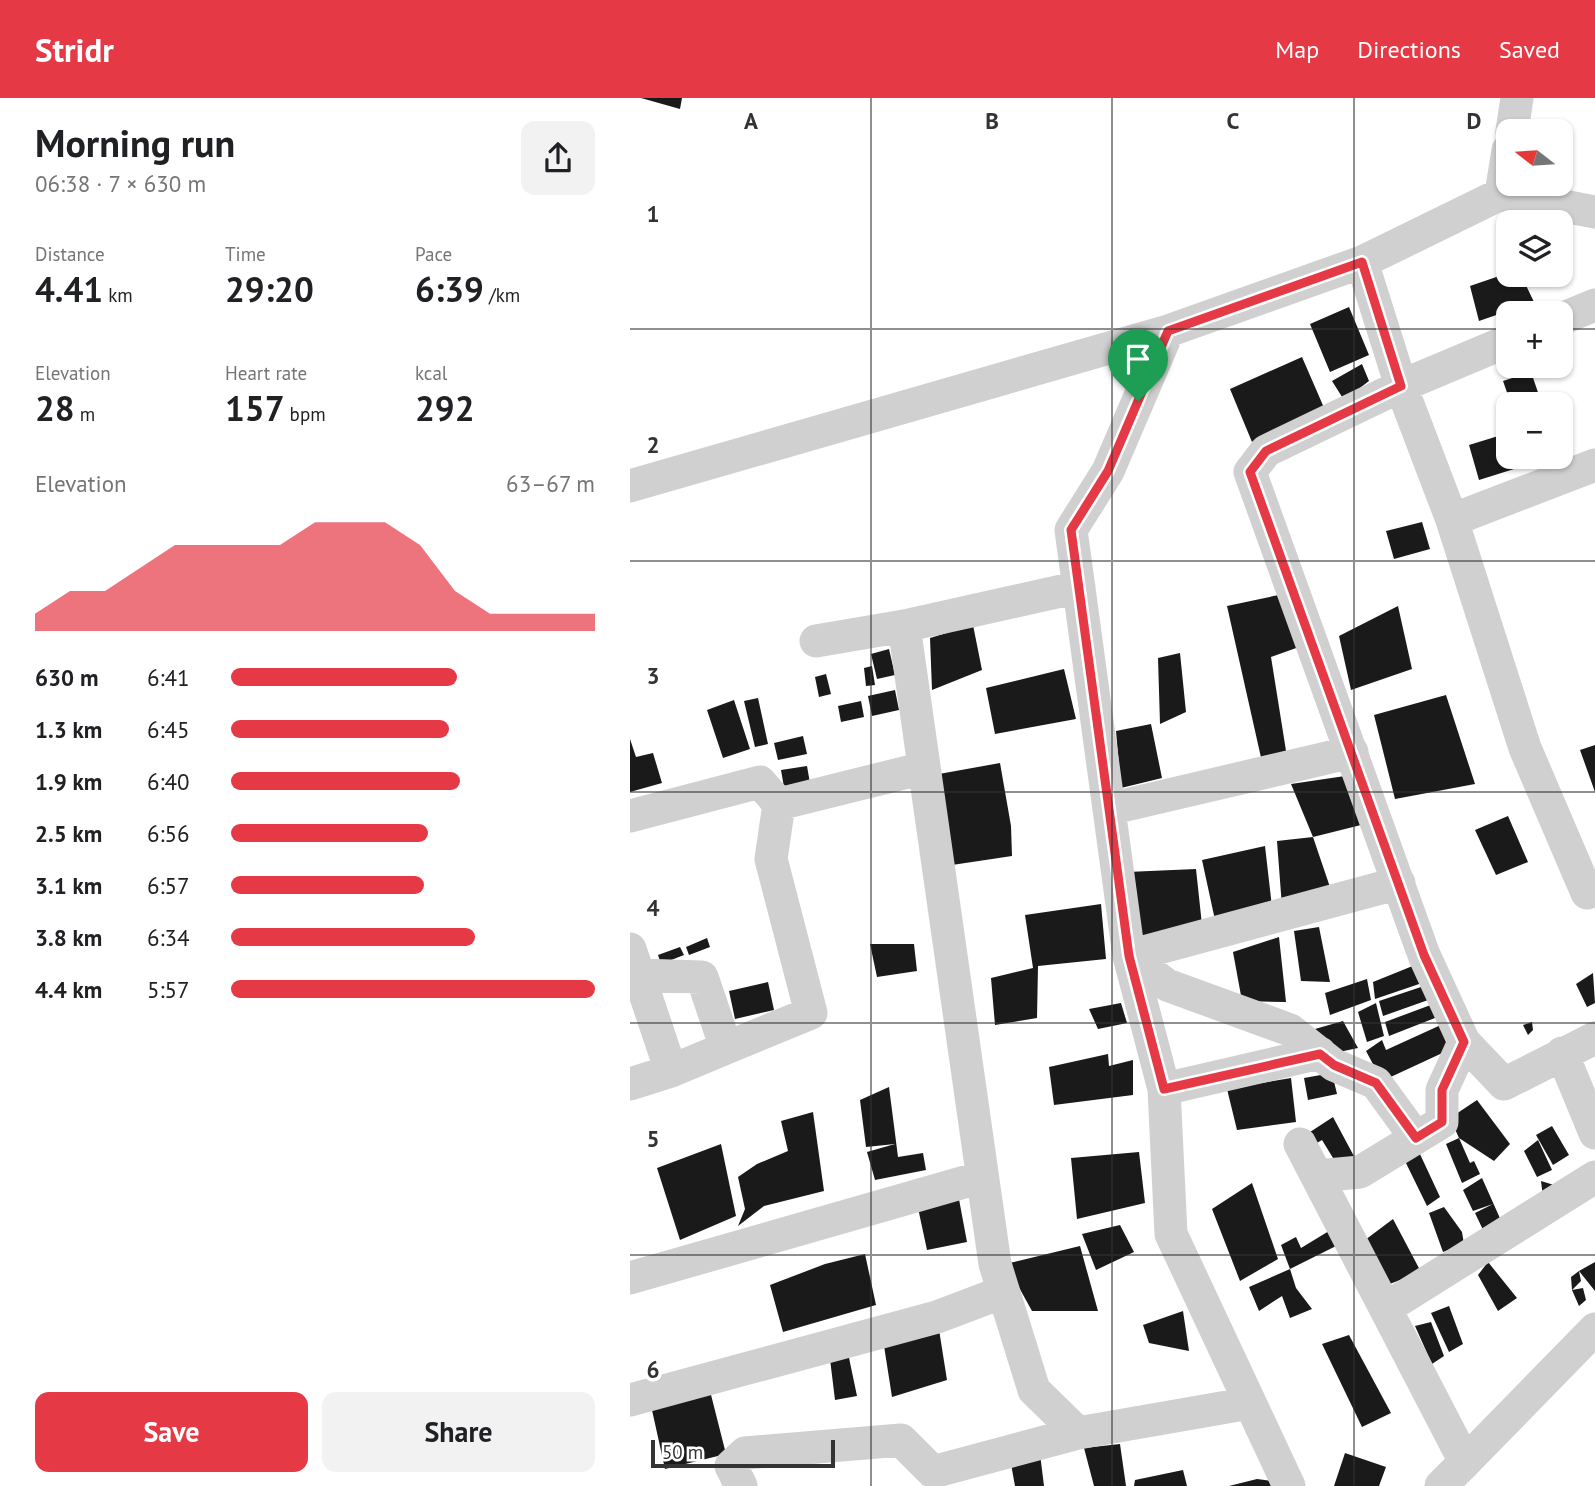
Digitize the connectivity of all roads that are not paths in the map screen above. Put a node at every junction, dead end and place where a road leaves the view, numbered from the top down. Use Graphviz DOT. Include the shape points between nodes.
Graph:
graph roads {
  1 [pos="1517,98"];
  2 [pos="1514,119"];
  3 [pos="1497,196"];
  4 [pos="1511,196"];
  5 [pos="1595,212"];
  6 [pos="1362,262"];
  7 [pos="1595,305"];
  8 [pos="1573,314"];
  9 [pos="1168,331"];
  10 [pos="1496,346"];
  11 [pos="1401,386"];
  12 [pos="1595,465"];
  13 [pos="630,486"];
  14 [pos="1452,520"];
  15 [pos="1079,587"];
  16 [pos="904,626"];
  17 [pos="816,640"];
  18 [pos="1352,751"];
  19 [pos="924,768"];
  20 [pos="779,804"];
  21 [pos="1109,809"];
  22 [pos="630,816"];
  23 [pos="1399,883"];
  24 [pos="1587,893"];
  25 [pos="1129,956"];
  26 [pos="634,962"];
  27 [pos="1595,1038"];
  28 [pos="1464,1042"];
  29 [pos="726,1048"];
  30 [pos="1562,1053"];
  31 [pos="1320,1054"];
  32 [pos="671,1071"];
  33 [pos="630,1084"];
  34 [pos="1164,1089"];
  35 [pos="1595,1133"];
  36 [pos="1416,1138"];
  37 [pos="1300,1144"];
  38 [pos="1317,1176"];
  39 [pos="982,1177"];
  40 [pos="1595,1177"];
  41 [pos="630,1278"];
  42 [pos="1003,1292"];
  43 [pos="1385,1308"];
  44 [pos="1595,1329"];
  45 [pos="630,1401"];
  46 [pos="1250,1404"];
  47 [pos="1078,1433"];
  48 [pos="1465,1461"];
  49 [pos="741,1486"];
  50 [pos="1289,1486"];
  51 [pos="1441,1486"];
  1 -- 2 [label="street"];
  3 -- 6 [label="street"];
  4 -- 5 [label="street"];
  6 -- 9 [label="street"];
  6 -- 11 [label="street"];
  7 -- 8 [label="street"];
  9 -- 13 [label="street"];
  9 -- 15 [label="street" via="1108,471 1071,530"];
  10 -- 11 [label="street"];
  11 -- 14 [label="street"];
  11 -- 18 [label="street" via="1266,451 1250,472"];
  12 -- 14 [label="street"];
  14 -- 24 [label="street" via="1525,748"];
  15 -- 16 [label="street"];
  15 -- 21 [label="street"];
  16 -- 17 [label="street"];
  16 -- 19 [label="street"];
  18 -- 21 [label="street"];
  18 -- 23 [label="street"];
  19 -- 20 [label="street"];
  19 -- 39 [label="street"];
  20 -- 22 [label="street" via="760,782"];
  20 -- 29 [label="street" via="771,859 811,1013"];
  21 -- 25 [label="street"];
  23 -- 25 [label="street"];
  23 -- 28 [label="street" via="1424,955"];
  25 -- 31 [label="street" via="1167,985 1290,1030"];
  25 -- 34 [label="street"];
  26 -- 29 [label="street" via="702,976"];
  26 -- 32 [label="street"];
  27 -- 30 [label="street"];
  28 -- 30 [label="street" via="1504,1084"];
  28 -- 36 [label="street" via="1442,1090 1442,1122"];
  29 -- 32 [label="street"];
  30 -- 35 [label="street"];
  31 -- 34 [label="street"];
  31 -- 36 [label="street" via="1376,1083"];
  32 -- 33 [label="street"];
  34 -- 46 [label="street" via="1171,1234"];
  36 -- 38 [label="street" via="1360,1172"];
  37 -- 38 [label="street"];
  38 -- 43 [label="street"];
  39 -- 41 [label="street"];
  39 -- 42 [label="street"];
  40 -- 43 [label="street"];
  42 -- 45 [label="street" via="937,1317"];
  42 -- 47 [label="street" via="1034,1391"];
  43 -- 48 [label="street"];
  44 -- 48 [label="street"];
  46 -- 47 [label="street"];
  46 -- 50 [label="street"];
  47 -- 49 [label="street" via="933,1472 901,1440 745,1453 731,1466"];
  48 -- 51 [label="street"];
}
